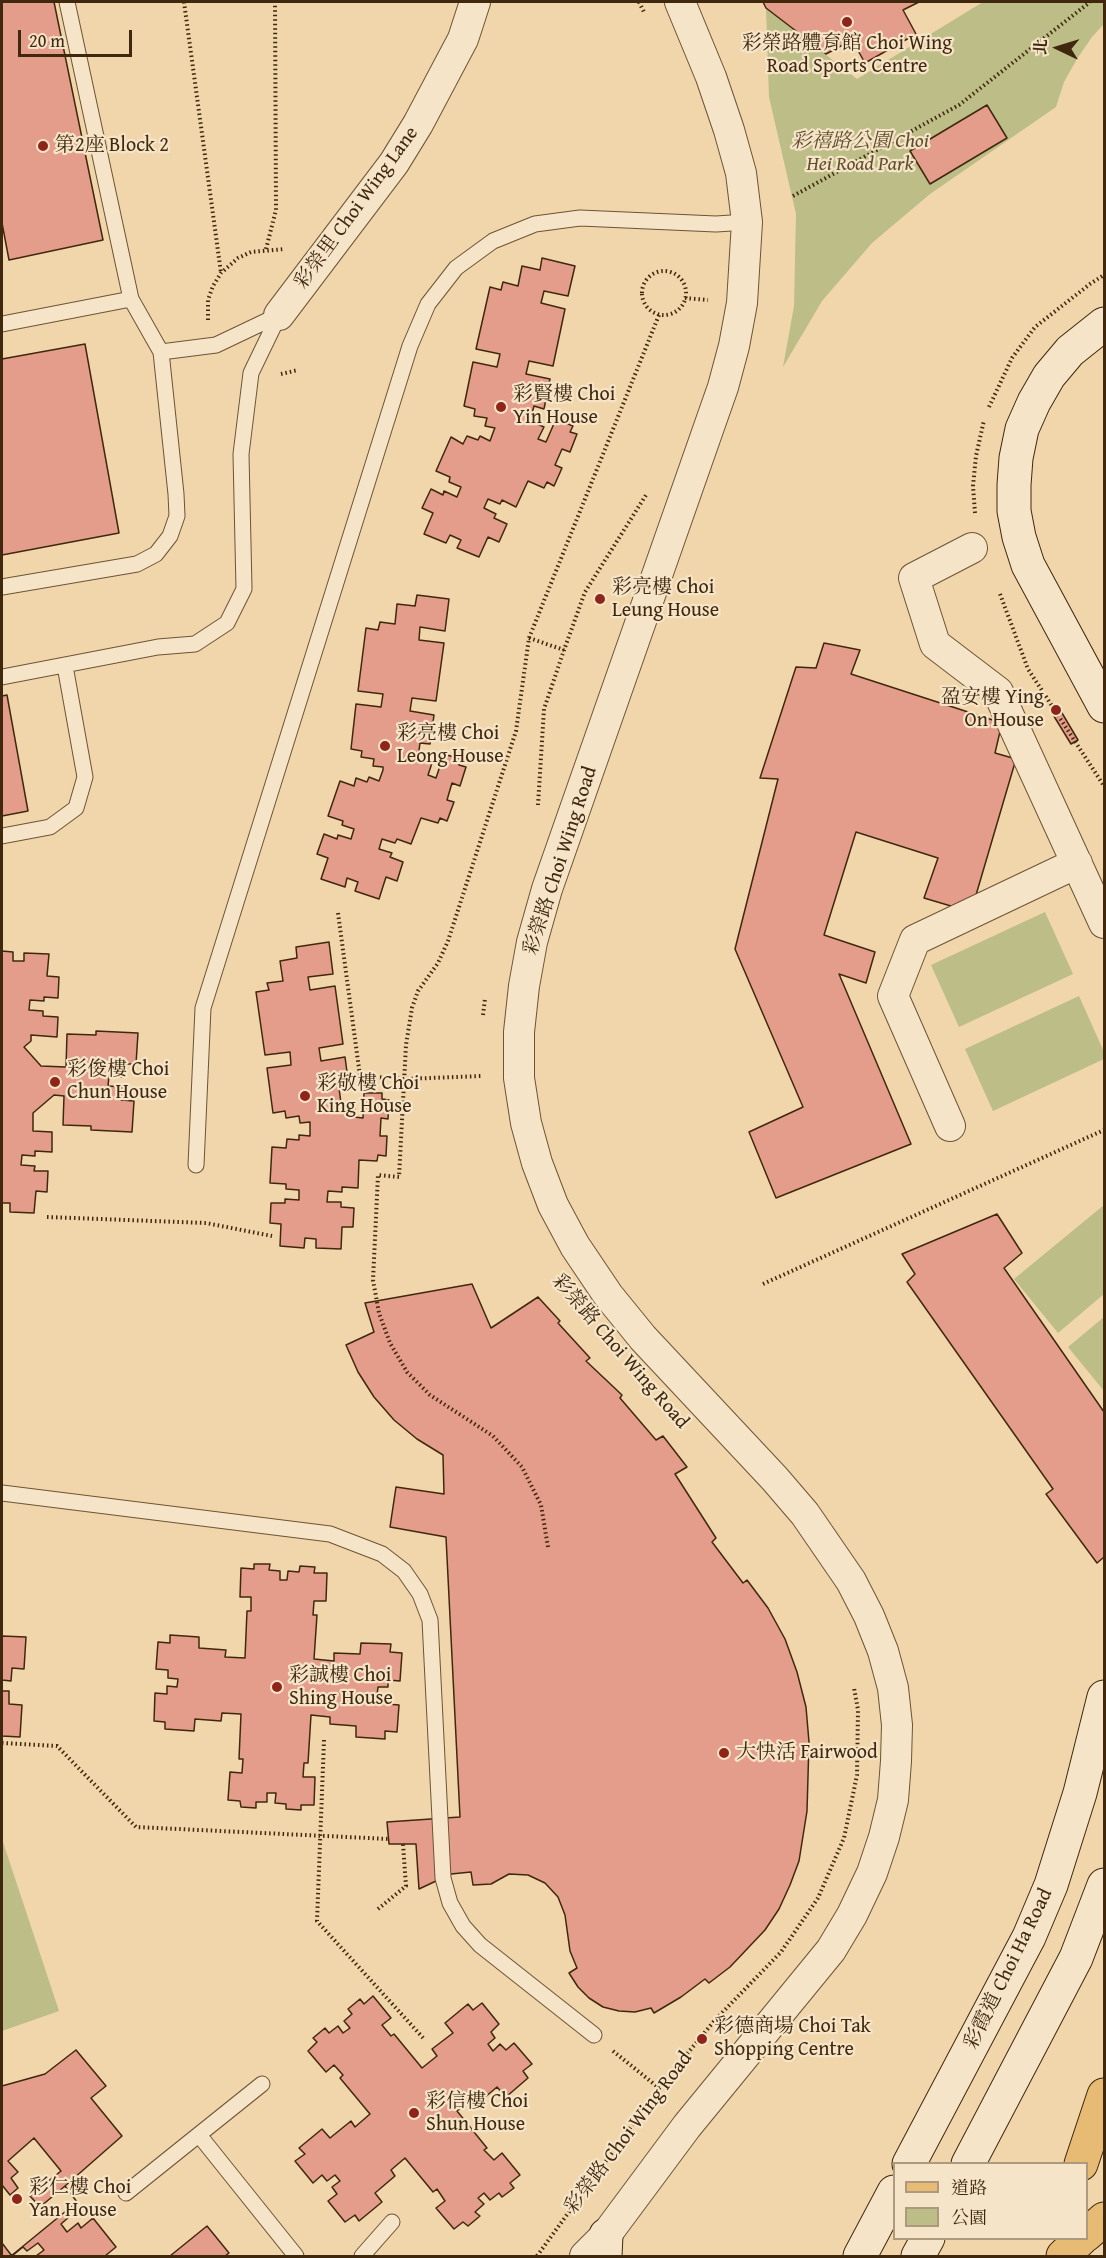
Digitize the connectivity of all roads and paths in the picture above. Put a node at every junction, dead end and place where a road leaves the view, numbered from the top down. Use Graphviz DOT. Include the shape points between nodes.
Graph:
graph roads {
  1 [pos="184,2"];
  2 [pos="275,2"];
  3 [pos="475,2"];
  4 [pos="639,2"];
  5 [pos="680,2"];
  6 [pos="1090,2"];
  7 [pos="63,5"];
  8 [pos="649,22"];
  9 [pos="793,196"];
  10 [pos="747,222"];
  11 [pos="266,249"];
  12 [pos="221,273"];
  13 [pos="685,298"];
  14 [pos="131,299"];
  15 [pos="711,300"];
  16 [pos="279,315"];
  17 [pos="659,315"];
  18 [pos="2,324"];
  19 [pos="1104,324"];
  20 [pos="160,352"];
  21 [pos="649,490"];
  22 [pos="972,548"];
  23 [pos="2,587"];
  24 [pos="999,591"];
  25 [pos="529,638"];
  26 [pos="564,650"];
  27 [pos="65,666"];
  28 [pos="2,677"];
  29 [pos="1104,706"];
  30 [pos="1104,786"];
  31 [pos="537,813"];
  32 [pos="2,836"];
  33 [pos="1077,863"];
  34 [pos="338,913"];
  35 [pos="1104,923"];
  36 [pos="485,996"];
  37 [pos="483,1019"];
  38 [pos="481,1064"];
  39 [pos="482,1076"];
  40 [pos="405,1079"];
  41 [pos="484,1087"];
  42 [pos="950,1126"];
  43 [pos="1104,1130"];
  44 [pos="196,1165"];
  45 [pos="47,1217"];
  46 [pos="272,1236"];
  47 [pos="763,1284"];
  48 [pos="2,1492"];
  49 [pos="548,1547"];
  50 [pos="854,1687"];
  51 [pos="1104,1697"];
  52 [pos="324,1740"];
  53 [pos="2,1743"];
  54 [pos="320,1834"];
  55 [pos="389,1839"];
  56 [pos="403,1844"];
  57 [pos="1104,1885"];
  58 [pos="378,1909"];
  59 [pos="594,2035"];
  60 [pos="425,2040"];
  61 [pos="634,2068"];
  62 [pos="262,2084"];
  63 [pos="659,2088"];
  64 [pos="1104,2095"];
  65 [pos="199,2135"];
  66 [pos="910,2162"];
  67 [pos="969,2162"];
  68 [pos="1081,2162"];
  69 [pos="126,2193"];
  70 [pos="893,2194"];
  71 [pos="1104,2219"];
  72 [pos="392,2222"];
  73 [pos="1088,2233"];
  74 [pos="927,2240"];
  75 [pos="1063,2240"];
  76 [pos="1080,2240"];
  77 [pos="599,2249"];
  78 [pos="296,2256"];
  79 [pos="362,2256"];
  80 [pos="537,2256"];
  81 [pos="860,2256"];
  82 [pos="918,2256"];
  83 [pos="1062,2256"];
  1 -- 12 [label="path"];
  2 -- 11 [label="path" via="276,210"];
  3 -- 16 [label="street, 彩榮里 Choi Wing Lane" via="463,39 394,163"];
  4 -- 8 [label="path"];
  5 -- 10 [label="street, 彩榮路 Choi Wing Road" via="729,130 741,173"];
  6 -- 9 [label="path" via="959,105"];
  7 -- 14 [label="lane"];
  10 -- 44 [label="lane" via="580,218 535,224 493,241 474,254 456,268 428,304 410,346 203,1008"];
  10 -- 77 [label="street, 彩榮路 Choi Wing Road" via="742,303 723,387 547,889 532,942 519,1032 519,1078 537,1163 575,1246 643,1338 805,1514 851,1581 883,1651 893,1688 897,1761 884,1837 872,1873 842,1932 687,2126"];
  13 -- 15 [label="path"];
  13 -- 17 [label="path" via="670,315"];
  13 -- 17 [label="path" via="684,286 668,272 647,279 642,289 643,300 649,310"];
  14 -- 18 [label="lane"];
  14 -- 20 [label="lane"];
  16 -- 20 [label="lane" via="216,345"];
  16 -- 27 [label="lane" via="251,373 241,454 244,589 227,622 195,644 158,647"];
  17 -- 25 [label="path"];
  19 -- 29 [label="street" via="1070,351 1034,402 1016,458 1014,485 1014,511 1028,565"];
  20 -- 23 [label="lane" via="177,516 170,536 156,554 137,564"];
  21 -- 26 [label="path, 彩榮路 Choi Wing Road" via="585,592"];
  22 -- 33 [label="street" via="914,578 935,644 998,692"];
  24 -- 30 [label="path" via="1028,669"];
  25 -- 26 [label="path"];
  25 -- 40 [label="path" via="516,731 448,941 412,1008"];
  26 -- 31 [label="path, 彩榮路 Choi Wing Road" via="544,709"];
  27 -- 28 [label="lane"];
  27 -- 32 [label="lane" via="85,777 76,808 50,827"];
  33 -- 35 [label="street"];
  33 -- 42 [label="street" via="915,940 893,996"];
  34 -- 40 [label="path" via="360,1076"];
  36 -- 37 [label="path"];
  38 -- 39 [label="path"];
  39 -- 40 [label="path"];
  39 -- 41 [label="path"];
  40 -- 49 [label="path" via="399,1177 378,1175 373,1280 379,1313 407,1372 430,1395 493,1436 522,1467 541,1505"];
  43 -- 47 [label="path"];
  45 -- 46 [label="path" via="206,1223"];
  48 -- 59 [label="lane" via="330,1534 382,1554 404,1571 420,1594 430,1620 443,1878 450,1903 480,1945"];
  50 -- 63 [label="path, 彩榮路 Choi Wing Road" via="858,1710 857,1775 844,1838 818,1898 781,1952 715,2020"];
  51 -- 66 [label="street, 彩霞道 Choi Ha Road" via="1051,1885 1029,1937"];
  52 -- 54 [label="path"];
  53 -- 54 [label="path" via="57,1746 136,1827"];
  54 -- 55 [label="path"];
  54 -- 60 [label="path" via="316,1921"];
  56 -- 58 [label="path" via="406,1886"];
  57 -- 67 [label="street" via="1076,1958"];
  61 -- 63 [label="path"];
  62 -- 65 [label="lane"];
  63 -- 80 [label="path, 彩榮路 Choi Wing Road"];
  64 -- 68 [label="main road"];
  65 -- 69 [label="lane"];
  65 -- 78 [label="lane"];
  70 -- 81 [label="street"];
  71 -- 73 [label="main road"];
  72 -- 79 [label="lane"];
  74 -- 82 [label="street"];
  75 -- 83 [label="main road"];
  76 -- 83 [label="main road"];
}
